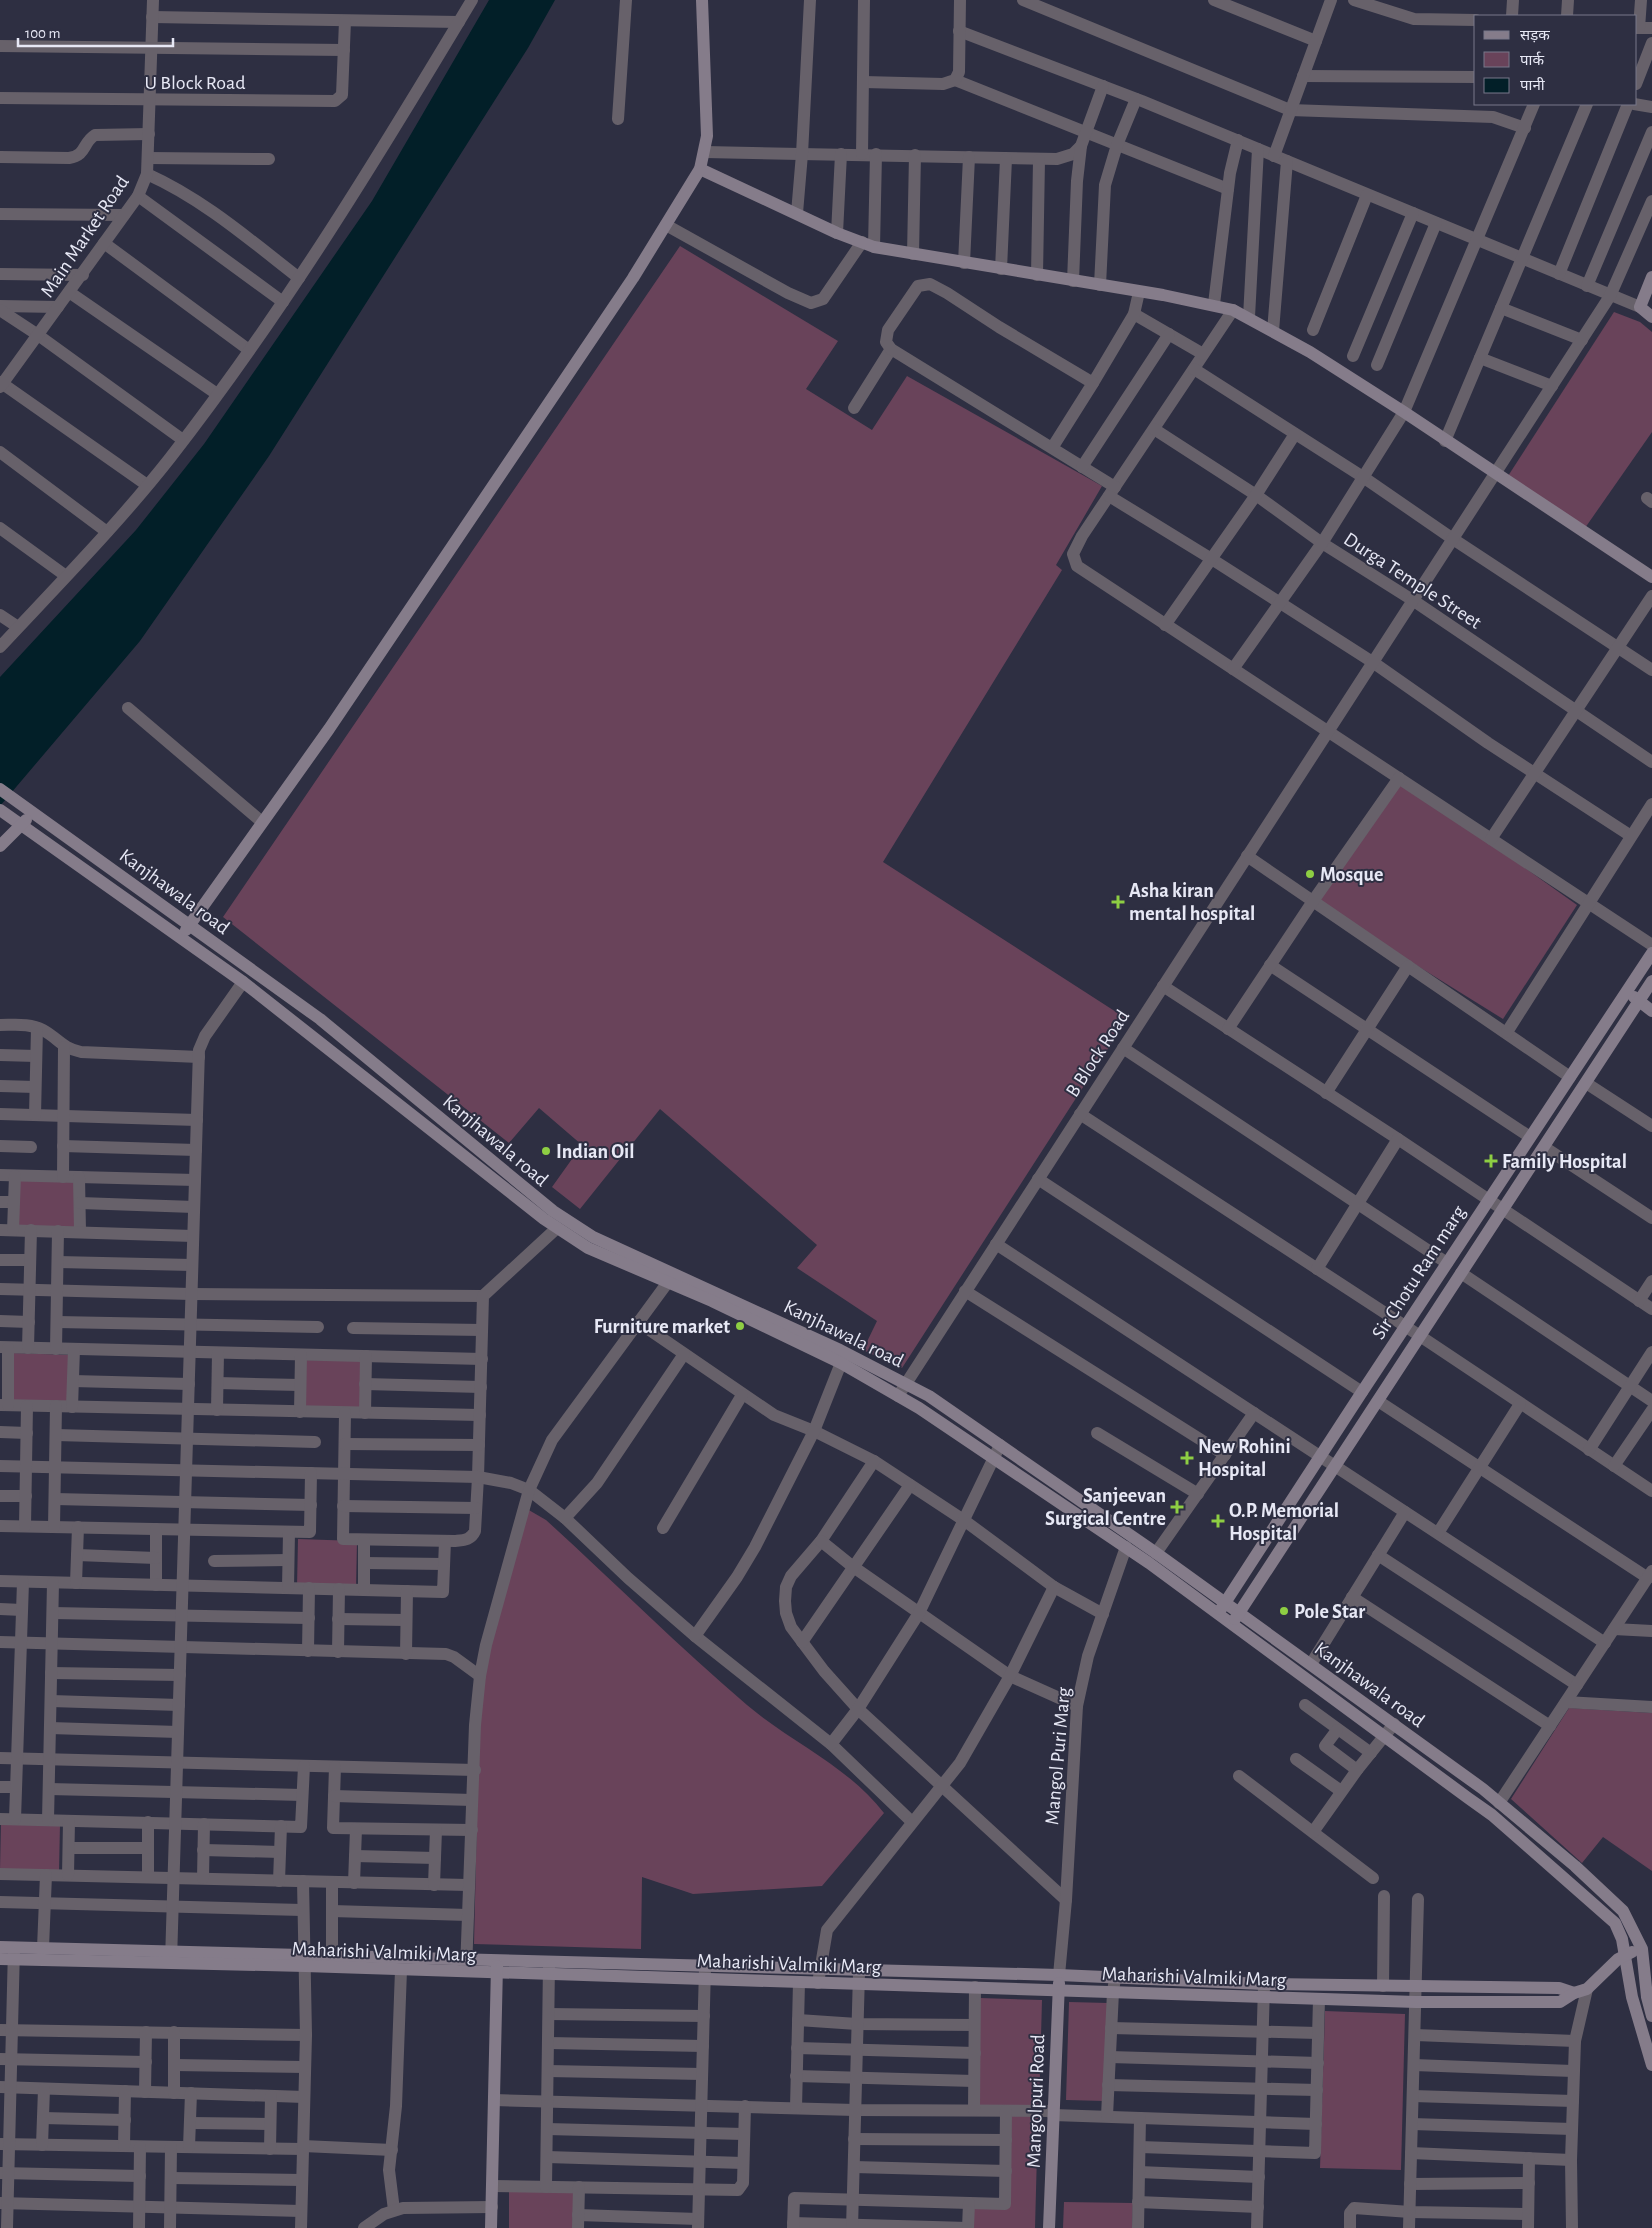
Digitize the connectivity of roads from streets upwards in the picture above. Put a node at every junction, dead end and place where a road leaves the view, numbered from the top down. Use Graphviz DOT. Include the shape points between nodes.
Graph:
graph roads {
  1 [pos="152,0"];
  2 [pos="472,0"];
  3 [pos="626,0"];
  4 [pos="702,0"];
  5 [pos="810,0"];
  6 [pos="864,0"];
  7 [pos="960,0"];
  8 [pos="1024,0"];
  9 [pos="1214,0"];
  10 [pos="1332,0"];
  11 [pos="1354,0"];
  12 [pos="1513,0"];
  13 [pos="1568,0"];
  14 [pos="1642,0"];
  15 [pos="1373,3"];
  16 [pos="1512,15"];
  17 [pos="1567,15"];
  18 [pos="152,17"];
  19 [pos="1474,20"];
  20 [pos="345,21"];
  21 [pos="459,22"];
  22 [pos="1642,28"];
  23 [pos="959,31"];
  24 [pos="1316,41"];
  25 [pos="1652,43"];
  26 [pos="0,46"];
  27 [pos="151,48"];
  28 [pos="344,50"];
  29 [pos="1303,76"];
  30 [pos="1474,77"];
  31 [pos="955,80"];
  32 [pos="1637,81"];
  33 [pos="864,82"];
  34 [pos="1103,86"];
  35 [pos="0,98"];
  36 [pos="1136,99"];
  37 [pos="150,100"];
  38 [pos="1637,104"];
  39 [pos="1496,105"];
  40 [pos="1534,105"];
  41 [pos="1587,105"];
  42 [pos="1628,105"];
  43 [pos="1652,107"];
  44 [pos="1290,110"];
  45 [pos="1493,117"];
  46 [pos="618,119"];
  47 [pos="1524,128"];
  48 [pos="1652,132"];
  49 [pos="1086,133"];
  50 [pos="149,134"];
  51 [pos="1238,140"];
  52 [pos="1116,145"];
  53 [pos="1081,146"];
  54 [pos="1258,149"];
  55 [pos="705,152"];
  56 [pos="802,154"];
  57 [pos="841,154"];
  58 [pos="862,154"];
  59 [pos="876,154"];
  60 [pos="915,155"];
  61 [pos="0,156"];
  62 [pos="1274,156"];
  63 [pos="969,157"];
  64 [pos="148,158"];
  65 [pos="269,159"];
  66 [pos="1006,159"];
  67 [pos="1039,160"];
  68 [pos="1287,161"];
  69 [pos="700,169"];
  70 [pos="147,174"];
  71 [pos="1228,189"];
  72 [pos="1367,194"];
  73 [pos="138,196"];
  74 [pos="1652,201"];
  75 [pos="797,213"];
  76 [pos="1413,213"];
  77 [pos="0,214"];
  78 [pos="124,215"];
  79 [pos="1436,223"];
  80 [pos="666,225"];
  81 [pos="838,233"];
  82 [pos="1478,240"];
  83 [pos="862,242"];
  84 [pos="104,243"];
  85 [pos="874,247"];
  86 [pos="913,254"];
  87 [pos="1521,258"];
  88 [pos="964,263"];
  89 [pos="1001,269"];
  90 [pos="0,274"];
  91 [pos="1559,274"];
  92 [pos="82,275"];
  93 [pos="1037,276"];
  94 [pos="1652,277"];
  95 [pos="299,278"];
  96 [pos="1073,281"];
  97 [pos="1100,285"];
  98 [pos="1586,286"];
  99 [pos="69,292"];
  100 [pos="1139,292"];
  101 [pos="1610,296"];
  102 [pos="283,302"];
  103 [pos="1214,304"];
  104 [pos="0,306"];
  105 [pos="58,307"];
  106 [pos="1640,307"];
  107 [pos="1501,308"];
  108 [pos="0,310"];
  109 [pos="1233,310"];
  110 [pos="1134,314"];
  111 [pos="1249,317"];
  112 [pos="1652,317"];
  113 [pos="1313,330"];
  114 [pos="1273,331"];
  115 [pos="1169,334"];
  116 [pos="38,335"];
  117 [pos="1582,340"];
  118 [pos="891,349"];
  119 [pos="249,350"];
  120 [pos="1203,354"];
  121 [pos="1353,356"];
  122 [pos="1480,358"];
  123 [pos="1377,365"];
  124 [pos="1194,369"];
  125 [pos="1093,383"];
  126 [pos="1,384"];
  127 [pos="1552,386"];
  128 [pos="217,394"];
  129 [pos="854,408"];
  130 [pos="1404,412"];
  131 [pos="1154,428"];
  132 [pos="1294,434"];
  133 [pos="183,440"];
  134 [pos="1446,441"];
  135 [pos="1052,448"];
  136 [pos="0,452"];
  137 [pos="1082,466"];
  138 [pos="1495,474"];
  139 [pos="1363,477"];
  140 [pos="147,485"];
  141 [pos="1112,492"];
  142 [pos="1256,495"];
  143 [pos="0,528"];
  144 [pos="107,532"];
  145 [pos="1453,539"];
  146 [pos="1322,543"];
  147 [pos="1210,558"];
  148 [pos="66,576"];
  149 [pos="1652,577"];
  150 [pos="1652,596"];
  151 [pos="1414,601"];
  152 [pos="1279,604"];
  153 [pos="0,615"];
  154 [pos="1165,625"];
  155 [pos="18,627"];
  156 [pos="0,646"];
  157 [pos="1618,648"];
  158 [pos="1374,663"];
  159 [pos="1233,669"];
  160 [pos="1652,670"];
  161 [pos="128,708"];
  162 [pos="1575,712"];
  163 [pos="1328,732"];
  164 [pos="1652,762"];
  165 [pos="1534,773"];
  166 [pos="1399,778"];
  167 [pos="0,789"];
  168 [pos="1652,804"];
  169 [pos="1,811"];
  170 [pos="33,812"];
  171 [pos="262,822"];
  172 [pos="21,824"];
  173 [pos="1631,836"];
  174 [pos="1491,838"];
  175 [pos="0,846"];
  176 [pos="1247,856"];
  177 [pos="1313,901"];
  178 [pos="1588,903"];
  179 [pos="190,924"];
  180 [pos="180,938"];
  181 [pos="1652,944"];
  182 [pos="1652,953"];
  183 [pos="1270,965"];
  184 [pos="1408,966"];
  185 [pos="1636,978"];
  186 [pos="243,982"];
  187 [pos="1163,986"];
  188 [pos="1651,987"];
  189 [pos="1627,991"];
  190 [pos="1639,1001"];
  191 [pos="1652,1011"];
  192 [pos="0,1025"];
  193 [pos="37,1028"];
  194 [pos="1228,1029"];
  195 [pos="1367,1029"];
  196 [pos="1507,1032"];
  197 [pos="64,1047"];
  198 [pos="1123,1048"];
  199 [pos="0,1055"];
  200 [pos="36,1056"];
  201 [pos="199,1057"];
  202 [pos="1570,1076"];
  203 [pos="1586,1083"];
  204 [pos="0,1086"];
  205 [pos="35,1087"];
  206 [pos="1326,1093"];
  207 [pos="0,1114"];
  208 [pos="1080,1114"];
  209 [pos="35,1115"];
  210 [pos="64,1116"];
  211 [pos="197,1120"];
  212 [pos="1652,1126"];
  213 [pos="1530,1137"];
  214 [pos="1398,1139"];
  215 [pos="0,1146"];
  216 [pos="63,1146"];
  217 [pos="31,1147"];
  218 [pos="1544,1147"];
  219 [pos="196,1150"];
  220 [pos="496,1164"];
  221 [pos="0,1175"];
  222 [pos="489,1175"];
  223 [pos="15,1176"];
  224 [pos="63,1176"];
  225 [pos="79,1177"];
  226 [pos="1038,1179"];
  227 [pos="195,1180"];
  228 [pos="1488,1201"];
  229 [pos="0,1202"];
  230 [pos="14,1202"];
  231 [pos="80,1203"];
  232 [pos="1357,1204"];
  233 [pos="194,1207"];
  234 [pos="1503,1210"];
  235 [pos="1652,1218"];
  236 [pos="558,1228"];
  237 [pos="6,1230"];
  238 [pos="31,1230"];
  239 [pos="58,1231"];
  240 [pos="80,1231"];
  241 [pos="193,1236"];
  242 [pos="996,1244"];
  243 [pos="0,1260"];
  244 [pos="30,1260"];
  245 [pos="58,1262"];
  246 [pos="1447,1263"];
  247 [pos="192,1265"];
  248 [pos="1317,1269"];
  249 [pos="1461,1273"];
  250 [pos="1652,1281"];
  251 [pos="668,1282"];
  252 [pos="0,1289"];
  253 [pos="30,1290"];
  254 [pos="57,1290"];
  255 [pos="965,1291"];
  256 [pos="191,1294"];
  257 [pos="483,1296"];
  258 [pos="1639,1301"];
  259 [pos="1652,1309"];
  260 [pos="0,1322"];
  261 [pos="29,1322"];
  262 [pos="57,1322"];
  263 [pos="638,1322"];
  264 [pos="190,1325"];
  265 [pos="1406,1326"];
  266 [pos="318,1327"];
  267 [pos="353,1328"];
  268 [pos="482,1330"];
  269 [pos="1420,1338"];
  270 [pos="4,1348"];
  271 [pos="28,1348"];
  272 [pos="56,1349"];
  273 [pos="74,1349"];
  274 [pos="190,1352"];
  275 [pos="1652,1352"];
  276 [pos="218,1353"];
  277 [pos="684,1354"];
  278 [pos="301,1355"];
  279 [pos="366,1356"];
  280 [pos="482,1359"];
  281 [pos="841,1363"];
  282 [pos="4,1378"];
  283 [pos="73,1381"];
  284 [pos="218,1383"];
  285 [pos="189,1384"];
  286 [pos="365,1384"];
  287 [pos="905,1384"];
  288 [pos="300,1386"];
  289 [pos="1630,1386"];
  290 [pos="481,1387"];
  291 [pos="1362,1392"];
  292 [pos="742,1395"];
  293 [pos="898,1396"];
  294 [pos="1378,1401"];
  295 [pos="1652,1401"];
  296 [pos="1520,1404"];
  297 [pos="4,1405"];
  298 [pos="27,1406"];
  299 [pos="56,1406"];
  300 [pos="72,1407"];
  301 [pos="188,1410"];
  302 [pos="217,1410"];
  303 [pos="1652,1410"];
  304 [pos="300,1412"];
  305 [pos="345,1413"];
  306 [pos="365,1413"];
  307 [pos="1254,1413"];
  308 [pos="480,1415"];
  309 [pos="814,1431"];
  310 [pos="0,1432"];
  311 [pos="27,1433"];
  312 [pos="1097,1433"];
  313 [pos="56,1435"];
  314 [pos="187,1438"];
  315 [pos="315,1442"];
  316 [pos="345,1444"];
  317 [pos="1000,1445"];
  318 [pos="479,1446"];
  319 [pos="1589,1450"];
  320 [pos="1225,1455"];
  321 [pos="1320,1456"];
  322 [pos="993,1459"];
  323 [pos="874,1461"];
  324 [pos="0,1466"];
  325 [pos="1335,1466"];
  326 [pos="1614,1466"];
  327 [pos="26,1467"];
  328 [pos="55,1467"];
  329 [pos="1480,1467"];
  330 [pos="186,1470"];
  331 [pos="311,1474"];
  332 [pos="344,1474"];
  333 [pos="478,1477"];
  334 [pos="910,1485"];
  335 [pos="529,1490"];
  336 [pos="1652,1491"];
  337 [pos="1198,1494"];
  338 [pos="0,1496"];
  339 [pos="26,1496"];
  340 [pos="54,1498"];
  341 [pos="185,1502"];
  342 [pos="311,1505"];
  343 [pos="343,1506"];
  344 [pos="476,1508"];
  345 [pos="1405,1512"];
  346 [pos="565,1518"];
  347 [pos="965,1521"];
  348 [pos="0,1526"];
  349 [pos="25,1526"];
  350 [pos="54,1527"];
  351 [pos="78,1527"];
  352 [pos="663,1528"];
  353 [pos="156,1529"];
  354 [pos="184,1530"];
  355 [pos="289,1532"];
  356 [pos="1438,1534"];
  357 [pos="364,1540"];
  358 [pos="445,1541"];
  359 [pos="820,1541"];
  360 [pos="1126,1547"];
  361 [pos="1156,1553"];
  362 [pos="77,1555"];
  363 [pos="1378,1555"];
  364 [pos="156,1558"];
  365 [pos="288,1560"];
  366 [pos="214,1561"];
  367 [pos="364,1563"];
  368 [pos="444,1564"];
  369 [pos="852,1566"];
  370 [pos="1650,1575"];
  371 [pos="0,1581"];
  372 [pos="23,1582"];
  373 [pos="53,1583"];
  374 [pos="76,1583"];
  375 [pos="156,1585"];
  376 [pos="182,1586"];
  377 [pos="1054,1587"];
  378 [pos="288,1588"];
  379 [pos="309,1588"];
  380 [pos="339,1589"];
  381 [pos="364,1590"];
  382 [pos="407,1591"];
  383 [pos="1352,1596"];
  384 [pos="1222,1608"];
  385 [pos="0,1609"];
  386 [pos="22,1610"];
  387 [pos="52,1613"];
  388 [pos="919,1613"];
  389 [pos="1103,1614"];
  390 [pos="182,1615"];
  391 [pos="309,1618"];
  392 [pos="1235,1618"];
  393 [pos="338,1619"];
  394 [pos="406,1620"];
  395 [pos="1614,1629"];
  396 [pos="1652,1631"];
  397 [pos="695,1636"];
  398 [pos="0,1642"];
  399 [pos="802,1642"];
  400 [pos="1605,1642"];
  401 [pos="21,1643"];
  402 [pos="52,1644"];
  403 [pos="180,1648"];
  404 [pos="308,1651"];
  405 [pos="338,1652"];
  406 [pos="406,1654"];
  407 [pos="1311,1664"];
  408 [pos="51,1673"];
  409 [pos="180,1675"];
  410 [pos="480,1676"];
  411 [pos="1010,1676"];
  412 [pos="1577,1685"];
  413 [pos="51,1701"];
  414 [pos="1566,1702"];
  415 [pos="179,1705"];
  416 [pos="1305,1705"];
  417 [pos="1076,1706"];
  418 [pos="1652,1707"];
  419 [pos="858,1709"];
  420 [pos="1394,1724"];
  421 [pos="1550,1726"];
  422 [pos="50,1728"];
  423 [pos="1337,1730"];
  424 [pos="178,1732"];
  425 [pos="1385,1736"];
  426 [pos="831,1744"];
  427 [pos="1371,1753"];
  428 [pos="0,1758"];
  429 [pos="17,1758"];
  430 [pos="49,1759"];
  431 [pos="1296,1759"];
  432 [pos="177,1762"];
  433 [pos="304,1766"];
  434 [pos="335,1767"];
  435 [pos="475,1770"];
  436 [pos="1357,1770"];
  437 [pos="1239,1776"];
  438 [pos="942,1785"];
  439 [pos="0,1787"];
  440 [pos="16,1787"];
  441 [pos="49,1789"];
  442 [pos="1341,1791"];
  443 [pos="176,1792"];
  444 [pos="302,1795"];
  445 [pos="334,1796"];
  446 [pos="472,1800"];
  447 [pos="1499,1803"];
  448 [pos="0,1819"];
  449 [pos="15,1819"];
  450 [pos="48,1820"];
  451 [pos="69,1821"];
  452 [pos="148,1822"];
  453 [pos="912,1822"];
  454 [pos="175,1823"];
  455 [pos="204,1824"];
  456 [pos="282,1826"];
  457 [pos="356,1829"];
  458 [pos="436,1830"];
  459 [pos="472,1830"];
  460 [pos="1314,1832"];
  461 [pos="69,1848"];
  462 [pos="148,1848"];
  463 [pos="203,1850"];
  464 [pos="280,1852"];
  465 [pos="355,1856"];
  466 [pos="435,1858"];
  467 [pos="0,1874"];
  468 [pos="46,1875"];
  469 [pos="68,1875"];
  470 [pos="148,1877"];
  471 [pos="174,1878"];
  472 [pos="203,1878"];
  473 [pos="1373,1878"];
  474 [pos="279,1880"];
  475 [pos="302,1881"];
  476 [pos="332,1882"];
  477 [pos="354,1883"];
  478 [pos="434,1885"];
  479 [pos="468,1885"];
  480 [pos="1384,1896"];
  481 [pos="1418,1899"];
  482 [pos="1066,1900"];
  483 [pos="0,1902"];
  484 [pos="45,1903"];
  485 [pos="173,1906"];
  486 [pos="302,1910"];
  487 [pos="332,1911"];
  488 [pos="468,1915"];
  489 [pos="0,1947"];
  490 [pos="43,1948"];
  491 [pos="1647,1952"];
  492 [pos="14,1953"];
  493 [pos="1625,1955"];
  494 [pos="171,1957"];
  495 [pos="0,1959"];
  496 [pos="466,1959"];
  497 [pos="497,1960"];
  498 [pos="305,1961"];
  499 [pos="332,1962"];
  500 [pos="549,1962"];
  501 [pos="401,1970"];
  502 [pos="466,1972"];
  503 [pos="497,1973"];
  504 [pos="705,1973"];
  505 [pos="550,1975"];
  506 [pos="1059,1975"];
  507 [pos="818,1976"];
  508 [pos="859,1977"];
  509 [pos="1116,1978"];
  510 [pos="798,1982"];
  511 [pos="1264,1984"];
  512 [pos="1356,1985"];
  513 [pos="1384,1986"];
  514 [pos="1416,1986"];
  515 [pos="975,1987"];
  516 [pos="1587,1989"];
  517 [pos="1058,1990"];
  518 [pos="1113,1992"];
  519 [pos="1574,1993"];
  520 [pos="1264,1998"];
  521 [pos="1319,1999"];
  522 [pos="1356,2000"];
  523 [pos="1416,2002"];
  524 [pos="550,2014"];
  525 [pos="704,2016"];
  526 [pos="1652,2016"];
  527 [pos="798,2020"];
  528 [pos="857,2024"];
  529 [pos="974,2025"];
  530 [pos="1111,2028"];
  531 [pos="6,2030"];
  532 [pos="146,2032"];
  533 [pos="174,2032"];
  534 [pos="1263,2033"];
  535 [pos="1318,2033"];
  536 [pos="306,2034"];
  537 [pos="1415,2035"];
  538 [pos="1574,2041"];
  539 [pos="549,2043"];
  540 [pos="703,2046"];
  541 [pos="797,2048"];
  542 [pos="856,2050"];
  543 [pos="975,2053"];
  544 [pos="1110,2057"];
  545 [pos="6,2059"];
  546 [pos="146,2062"];
  547 [pos="1262,2062"];
  548 [pos="1318,2063"];
  549 [pos="174,2065"];
  550 [pos="1652,2065"];
  551 [pos="1414,2066"];
  552 [pos="305,2067"];
  553 [pos="548,2071"];
  554 [pos="1574,2071"];
  555 [pos="702,2074"];
  556 [pos="796,2076"];
  557 [pos="856,2077"];
  558 [pos="974,2080"];
  559 [pos="1108,2085"];
  560 [pos="5,2088"];
  561 [pos="44,2089"];
  562 [pos="1261,2090"];
  563 [pos="1317,2090"];
  564 [pos="125,2091"];
  565 [pos="145,2092"];
  566 [pos="174,2093"];
  567 [pos="191,2093"];
  568 [pos="271,2096"];
  569 [pos="304,2096"];
  570 [pos="1413,2096"];
  571 [pos="494,2100"];
  572 [pos="548,2101"];
  573 [pos="1573,2101"];
  574 [pos="701,2104"];
  575 [pos="745,2106"];
  576 [pos="796,2108"];
  577 [pos="855,2110"];
  578 [pos="974,2110"];
  579 [pos="1006,2111"];
  580 [pos="1053,2113"];
  581 [pos="1107,2116"];
  582 [pos="43,2118"];
  583 [pos="1140,2118"];
  584 [pos="125,2120"];
  585 [pos="190,2123"];
  586 [pos="1260,2123"];
  587 [pos="270,2124"];
  588 [pos="1316,2124"];
  589 [pos="1412,2124"];
  590 [pos="548,2129"];
  591 [pos="1572,2129"];
  592 [pos="700,2133"];
  593 [pos="744,2134"];
  594 [pos="854,2139"];
  595 [pos="1006,2140"];
  596 [pos="4,2144"];
  597 [pos="42,2145"];
  598 [pos="124,2146"];
  599 [pos="140,2146"];
  600 [pos="172,2147"];
  601 [pos="190,2147"];
  602 [pos="1140,2147"];
  603 [pos="303,2148"];
  604 [pos="270,2149"];
  605 [pos="392,2150"];
  606 [pos="1259,2151"];
  607 [pos="1411,2153"];
  608 [pos="547,2157"];
  609 [pos="1529,2158"];
  610 [pos="1571,2160"];
  611 [pos="700,2162"];
  612 [pos="743,2163"];
  613 [pos="854,2167"];
  614 [pos="1006,2171"];
  615 [pos="1139,2172"];
  616 [pos="4,2173"];
  617 [pos="140,2176"];
  618 [pos="171,2178"];
  619 [pos="1259,2178"];
  620 [pos="302,2180"];
  621 [pos="1529,2183"];
  622 [pos="1410,2184"];
  623 [pos="492,2186"];
  624 [pos="546,2187"];
  625 [pos="579,2188"];
  626 [pos="699,2190"];
  627 [pos="853,2200"];
  628 [pos="1138,2202"];
  629 [pos="4,2203"];
  630 [pos="969,2203"];
  631 [pos="492,2206"];
  632 [pos="1258,2207"];
  633 [pos="139,2208"];
  634 [pos="170,2208"];
  635 [pos="394,2210"];
  636 [pos="301,2211"];
  637 [pos="1410,2212"];
  638 [pos="1528,2214"];
  639 [pos="578,2215"];
  640 [pos="698,2223"];
  641 [pos="793,2226"];
  642 [pos="852,2227"];
  643 [pos="7,2228"];
  644 [pos="139,2228"];
  645 [pos="170,2228"];
  646 [pos="301,2228"];
  647 [pos="364,2228"];
  648 [pos="491,2228"];
  649 [pos="578,2228"];
  650 [pos="968,2228"];
  651 [pos="1049,2228"];
  652 [pos="1138,2228"];
  653 [pos="1257,2228"];
  654 [pos="1350,2228"];
  655 [pos="1409,2228"];
  656 [pos="1528,2228"];
  657 [pos="1572,2228"];
  1 -- 18 [label="street, Main Market Road"];
  2 -- 21 [label="street"];
  3 -- 46 [label="street"];
  4 -- 55 [label="street"];
  5 -- 56 [label="street"];
  6 -- 33 [label="street"];
  7 -- 23 [label="street"];
  8 -- 44 [label="street"];
  9 -- 24 [label="street"];
  10 -- 24 [label="street"];
  11 -- 15 [label="street"];
  12 -- 16 [label="street"];
  13 -- 17 [label="street"];
  14 -- 22 [label="street"];
  15 -- 19 [label="street" via="1414,19"];
  18 -- 20 [label="street"];
  18 -- 27 [label="street, Main Market Road"];
  20 -- 21 [label="street"];
  20 -- 28 [label="street, U Block Road"];
  21 -- 95 [label="street"];
  23 -- 31 [label="street" via="959,72"];
  23 -- 34 [label="street"];
  24 -- 29 [label="street"];
  25 -- 32 [label="street"];
  26 -- 27 [label="street"];
  27 -- 28 [label="street"];
  27 -- 37 [label="street, Main Market Road"];
  28 -- 37 [label="street, U Block Road" via="342,95 335,101"];
  29 -- 30 [label="street"];
  29 -- 44 [label="street"];
  31 -- 33 [label="street" via="943,84"];
  31 -- 49 [label="street"];
  33 -- 58 [label="street"];
  34 -- 36 [label="street"];
  34 -- 49 [label="street"];
  35 -- 37 [label="street, U Block Road"];
  36 -- 51 [label="street"];
  36 -- 52 [label="street"];
  37 -- 50 [label="street, Main Market Road"];
  38 -- 43 [label="street"];
  39 -- 45 [label="street"];
  40 -- 47 [label="street"];
  41 -- 87 [label="street"];
  42 -- 91 [label="street"];
  44 -- 45 [label="street"];
  44 -- 62 [label="street"];
  45 -- 47 [label="street"];
  47 -- 82 [label="street"];
  48 -- 98 [label="street"];
  49 -- 52 [label="street"];
  49 -- 53 [label="street"];
  50 -- 61 [label="street" via="95,134 77,157"];
  50 -- 64 [label="street, Main Market Road"];
  51 -- 54 [label="street"];
  51 -- 71 [label="street"];
  52 -- 71 [label="street"];
  52 -- 97 [label="street" via="1105,185"];
  53 -- 67 [label="street" via="1065,157"];
  53 -- 96 [label="street"];
  54 -- 62 [label="street"];
  54 -- 111 [label="street"];
  55 -- 56 [label="street"];
  55 -- 69 [label="street"];
  56 -- 57 [label="street"];
  56 -- 75 [label="street"];
  57 -- 58 [label="street"];
  57 -- 81 [label="street"];
  58 -- 59 [label="street"];
  59 -- 60 [label="street"];
  59 -- 85 [label="street"];
  60 -- 63 [label="street"];
  60 -- 86 [label="street"];
  62 -- 68 [label="street"];
  63 -- 66 [label="street"];
  63 -- 88 [label="street"];
  64 -- 65 [label="street"];
  64 -- 70 [label="street, Main Market Road"];
  66 -- 67 [label="street"];
  66 -- 89 [label="street"];
  67 -- 93 [label="street"];
  68 -- 72 [label="street"];
  68 -- 114 [label="street"];
  69 -- 75 [label="street"];
  69 -- 80 [label="street"];
  70 -- 73 [label="street, Main Market Road"];
  70 -- 95 [label="street" via="184,192 220,216"];
  71 -- 103 [label="street"];
  72 -- 76 [label="street"];
  72 -- 113 [label="street"];
  73 -- 78 [label="street, Main Market Road"];
  73 -- 102 [label="street"];
  74 -- 101 [label="street, B Block Road"];
  75 -- 81 [label="street"];
  76 -- 79 [label="street"];
  76 -- 121 [label="street"];
  77 -- 78 [label="street"];
  78 -- 84 [label="street, Main Market Road"];
  79 -- 82 [label="street"];
  79 -- 123 [label="street"];
  80 -- 83 [label="street" via="810,303 823,299"];
  80 -- 171 [label="street" via="329,729"];
  81 -- 83 [label="street"];
  82 -- 87 [label="street"];
  82 -- 130 [label="street"];
  83 -- 85 [label="street"];
  84 -- 92 [label="street, Main Market Road"];
  84 -- 119 [label="street"];
  85 -- 86 [label="street"];
  86 -- 88 [label="street"];
  87 -- 91 [label="street"];
  87 -- 107 [label="street"];
  88 -- 89 [label="street"];
  89 -- 93 [label="street"];
  90 -- 92 [label="street"];
  91 -- 98 [label="street"];
  92 -- 99 [label="street, Main Market Road"];
  93 -- 96 [label="street"];
  94 -- 106 [label="street"];
  95 -- 102 [label="street"];
  96 -- 97 [label="street"];
  97 -- 100 [label="street"];
  98 -- 101 [label="street"];
  99 -- 105 [label="street, Main Market Road"];
  99 -- 128 [label="street"];
  100 -- 103 [label="street"];
  100 -- 110 [label="street"];
  101 -- 106 [label="street"];
  101 -- 117 [label="street, B Block Road"];
  102 -- 119 [label="street"];
  103 -- 109 [label="street"];
  104 -- 105 [label="street"];
  105 -- 116 [label="street, Main Market Road"];
  106 -- 112 [label="street"];
  107 -- 117 [label="street"];
  107 -- 122 [label="street"];
  108 -- 116 [label="street"];
  109 -- 111 [label="street"];
  109 -- 120 [label="street"];
  110 -- 115 [label="street"];
  110 -- 125 [label="street"];
  111 -- 114 [label="street"];
  114 -- 130 [label="street"];
  115 -- 120 [label="street"];
  115 -- 137 [label="street"];
  116 -- 126 [label="street, Main Market Road"];
  116 -- 133 [label="street"];
  117 -- 127 [label="street, B Block Road"];
  118 -- 125 [label="street" via="886,342 888,330 918,286 930,284"];
  118 -- 129 [label="street"];
  118 -- 135 [label="street"];
  119 -- 128 [label="street"];
  120 -- 124 [label="street"];
  122 -- 127 [label="street"];
  122 -- 134 [label="street"];
  124 -- 131 [label="street"];
  124 -- 132 [label="street"];
  125 -- 135 [label="street"];
  126 -- 140 [label="street"];
  127 -- 138 [label="street, B Block Road"];
  128 -- 133 [label="street"];
  130 -- 134 [label="street"];
  130 -- 139 [label="street"];
  131 -- 141 [label="street"];
  131 -- 142 [label="street, Durga Temple Street"];
  132 -- 139 [label="street"];
  132 -- 142 [label="street"];
  133 -- 140 [label="street"];
  134 -- 138 [label="street"];
  135 -- 137 [label="street"];
  136 -- 144 [label="street"];
  137 -- 141 [label="street"];
  138 -- 145 [label="street, B Block Road"];
  138 -- 149 [label="street"];
  139 -- 145 [label="street"];
  139 -- 146 [label="street"];
  140 -- 144 [label="street"];
  141 -- 147 [label="street"];
  141 -- 154 [label="street" via="1082,536 1073,554 1074,560 1078,566"];
  142 -- 146 [label="street, Durga Temple Street"];
  142 -- 147 [label="street"];
  143 -- 148 [label="street"];
  144 -- 148 [label="street"];
  145 -- 151 [label="street, B Block Road"];
  145 -- 157 [label="street"];
  146 -- 151 [label="street, Durga Temple Street"];
  146 -- 152 [label="street"];
  147 -- 152 [label="street"];
  147 -- 154 [label="street"];
  148 -- 155 [label="street"];
  150 -- 157 [label="street"];
  151 -- 158 [label="street, B Block Road"];
  151 -- 162 [label="street, Durga Temple Street"];
  152 -- 158 [label="street"];
  152 -- 159 [label="street"];
  153 -- 155 [label="street"];
  154 -- 159 [label="street"];
  155 -- 156 [label="street"];
  157 -- 160 [label="street"];
  157 -- 162 [label="street"];
  158 -- 163 [label="street, B Block Road"];
  158 -- 165 [label="street"];
  159 -- 163 [label="street"];
  161 -- 171 [label="street"];
  162 -- 164 [label="street, Durga Temple Street"];
  162 -- 165 [label="street"];
  163 -- 166 [label="street"];
  163 -- 176 [label="street, B Block Road"];
  165 -- 173 [label="street"];
  165 -- 174 [label="street"];
  166 -- 174 [label="street"];
  166 -- 177 [label="street"];
  167 -- 170 [label="street, Kanjhawala road"];
  168 -- 173 [label="street"];
  169 -- 172 [label="street, Kanjhawala road"];
  170 -- 172 [label="street"];
  170 -- 179 [label="street, Kanjhawala road"];
  171 -- 179 [label="street"];
  172 -- 175 [label="street"];
  172 -- 180 [label="street, Kanjhawala road"];
  173 -- 178 [label="street"];
  174 -- 178 [label="street"];
  176 -- 177 [label="street"];
  176 -- 187 [label="street, B Block Road"];
  177 -- 183 [label="street"];
  177 -- 184 [label="street"];
  178 -- 181 [label="street"];
  178 -- 196 [label="street"];
  179 -- 180 [label="street"];
  179 -- 220 [label="street, Kanjhawala road" via="320,1019"];
  180 -- 186 [label="street, Kanjhawala road"];
  182 -- 185 [label="street, Sir Chotu Ram marg"];
  183 -- 194 [label="street"];
  183 -- 195 [label="street"];
  184 -- 195 [label="street"];
  184 -- 196 [label="street"];
  185 -- 188 [label="street"];
  185 -- 189 [label="street, Sir Chotu Ram marg"];
  186 -- 201 [label="street" via="205,1036"];
  186 -- 222 [label="street, Kanjhawala road"];
  187 -- 194 [label="street"];
  187 -- 198 [label="street, B Block Road"];
  188 -- 190 [label="street, Sir Chotu Ram marg"];
  189 -- 190 [label="street"];
  189 -- 202 [label="street, Sir Chotu Ram marg"];
  190 -- 191 [label="street"];
  190 -- 203 [label="street, Sir Chotu Ram marg"];
  192 -- 193 [label="street"];
  193 -- 197 [label="street"];
  193 -- 200 [label="street"];
  194 -- 206 [label="street"];
  195 -- 206 [label="street"];
  195 -- 213 [label="street"];
  196 -- 202 [label="street"];
  197 -- 201 [label="street" via="81,1052"];
  197 -- 210 [label="street"];
  198 -- 208 [label="street, B Block Road"];
  198 -- 232 [label="street"];
  199 -- 200 [label="street"];
  200 -- 205 [label="street"];
  201 -- 211 [label="street"];
  202 -- 213 [label="street, Sir Chotu Ram marg"];
  203 -- 212 [label="street"];
  203 -- 218 [label="street, Sir Chotu Ram marg"];
  204 -- 205 [label="street"];
  205 -- 209 [label="street"];
  206 -- 214 [label="street"];
  207 -- 209 [label="street"];
  208 -- 226 [label="street, B Block Road"];
  208 -- 248 [label="street"];
  209 -- 210 [label="street"];
  210 -- 211 [label="street"];
  210 -- 216 [label="street"];
  211 -- 219 [label="street"];
  213 -- 228 [label="street, Sir Chotu Ram marg"];
  214 -- 228 [label="street"];
  214 -- 232 [label="street"];
  215 -- 217 [label="street"];
  216 -- 219 [label="street"];
  216 -- 224 [label="street"];
  218 -- 234 [label="street, Sir Chotu Ram marg"];
  218 -- 235 [label="street"];
  219 -- 227 [label="street"];
  220 -- 222 [label="street"];
  220 -- 287 [label="street, Kanjhawala road" via="553,1211 593,1236 840,1350"];
  221 -- 223 [label="street"];
  222 -- 236 [label="street, Kanjhawala road"];
  223 -- 224 [label="street"];
  223 -- 230 [label="street"];
  224 -- 225 [label="street"];
  225 -- 227 [label="street"];
  225 -- 231 [label="street"];
  226 -- 242 [label="street, B Block Road"];
  226 -- 291 [label="street"];
  227 -- 233 [label="street"];
  228 -- 234 [label="street"];
  228 -- 246 [label="street, Sir Chotu Ram marg"];
  229 -- 230 [label="street"];
  230 -- 237 [label="street"];
  231 -- 233 [label="street"];
  231 -- 240 [label="street"];
  232 -- 246 [label="street"];
  232 -- 248 [label="street"];
  233 -- 241 [label="street"];
  234 -- 249 [label="street, Sir Chotu Ram marg"];
  234 -- 258 [label="street"];
  236 -- 251 [label="street, Kanjhawala road" via="588,1248"];
  236 -- 257 [label="street"];
  237 -- 238 [label="street"];
  238 -- 239 [label="street"];
  238 -- 244 [label="street"];
  239 -- 240 [label="street"];
  239 -- 245 [label="street"];
  240 -- 241 [label="street"];
  241 -- 247 [label="street"];
  242 -- 255 [label="street, B Block Road"];
  242 -- 307 [label="street"];
  243 -- 244 [label="street"];
  244 -- 253 [label="street"];
  245 -- 247 [label="street"];
  245 -- 254 [label="street"];
  246 -- 265 [label="street, Sir Chotu Ram marg"];
  247 -- 256 [label="street"];
  248 -- 265 [label="street"];
  249 -- 269 [label="street, Sir Chotu Ram marg"];
  249 -- 289 [label="street"];
  250 -- 258 [label="street"];
  251 -- 263 [label="street"];
  251 -- 281 [label="street, Kanjhawala road"];
  252 -- 253 [label="street"];
  253 -- 254 [label="street"];
  253 -- 261 [label="street"];
  254 -- 256 [label="street"];
  254 -- 262 [label="street"];
  255 -- 287 [label="street, B Block Road"];
  255 -- 320 [label="street"];
  256 -- 257 [label="street"];
  256 -- 264 [label="street"];
  257 -- 268 [label="street"];
  258 -- 259 [label="street"];
  260 -- 261 [label="street"];
  261 -- 271 [label="street"];
  262 -- 264 [label="street"];
  262 -- 272 [label="street"];
  263 -- 277 [label="street"];
  263 -- 335 [label="street" via="552,1440"];
  264 -- 266 [label="street"];
  264 -- 274 [label="street"];
  265 -- 269 [label="street"];
  265 -- 291 [label="street, Sir Chotu Ram marg"];
  267 -- 268 [label="street"];
  268 -- 280 [label="street"];
  269 -- 294 [label="street, Sir Chotu Ram marg"];
  269 -- 296 [label="street"];
  270 -- 271 [label="street"];
  270 -- 282 [label="street"];
  271 -- 272 [label="street"];
  272 -- 273 [label="street"];
  273 -- 274 [label="street"];
  273 -- 283 [label="street"];
  274 -- 276 [label="street"];
  274 -- 285 [label="street"];
  275 -- 289 [label="street"];
  276 -- 278 [label="street"];
  276 -- 284 [label="street"];
  277 -- 292 [label="street"];
  277 -- 346 [label="street" via="597,1483"];
  278 -- 279 [label="street"];
  278 -- 288 [label="street"];
  279 -- 280 [label="street"];
  279 -- 286 [label="street"];
  280 -- 290 [label="street"];
  281 -- 293 [label="street, Kanjhawala road"];
  281 -- 309 [label="street"];
  282 -- 297 [label="street"];
  283 -- 285 [label="street"];
  283 -- 300 [label="street"];
  284 -- 288 [label="street"];
  284 -- 302 [label="street"];
  285 -- 301 [label="street"];
  286 -- 290 [label="street"];
  286 -- 306 [label="street"];
  287 -- 293 [label="street, B Block Road"];
  287 -- 317 [label="street, Kanjhawala road" via="929,1396"];
  288 -- 304 [label="street"];
  289 -- 295 [label="street"];
  289 -- 319 [label="street"];
  290 -- 308 [label="street"];
  291 -- 321 [label="street, Sir Chotu Ram marg"];
  292 -- 309 [label="street" via="774,1415"];
  292 -- 352 [label="street"];
  293 -- 322 [label="street, Kanjhawala road"];
  294 -- 325 [label="street, Sir Chotu Ram marg"];
  294 -- 329 [label="street"];
  296 -- 319 [label="street"];
  296 -- 329 [label="street"];
  297 -- 298 [label="street"];
  298 -- 299 [label="street"];
  298 -- 311 [label="street"];
  299 -- 300 [label="street"];
  299 -- 313 [label="street"];
  300 -- 301 [label="street"];
  301 -- 302 [label="street"];
  301 -- 314 [label="street"];
  302 -- 304 [label="street"];
  303 -- 326 [label="street"];
  304 -- 305 [label="street"];
  305 -- 306 [label="street"];
  305 -- 316 [label="street"];
  306 -- 308 [label="street"];
  307 -- 320 [label="street"];
  307 -- 321 [label="street"];
  308 -- 318 [label="street"];
  309 -- 323 [label="street"];
  309 -- 397 [label="street" via="755,1547"];
  310 -- 311 [label="street"];
  311 -- 327 [label="street"];
  312 -- 337 [label="street"];
  313 -- 314 [label="street"];
  313 -- 328 [label="street"];
  314 -- 315 [label="street"];
  314 -- 330 [label="street"];
  316 -- 318 [label="street"];
  316 -- 332 [label="street"];
  317 -- 322 [label="street"];
  317 -- 361 [label="street, Kanjhawala road"];
  318 -- 333 [label="street"];
  319 -- 326 [label="street"];
  320 -- 337 [label="street"];
  321 -- 325 [label="street"];
  321 -- 384 [label="street, Sir Chotu Ram marg"];
  322 -- 347 [label="street"];
  322 -- 360 [label="street, Kanjhawala road"];
  323 -- 334 [label="street"];
  323 -- 359 [label="street"];
  324 -- 327 [label="street"];
  325 -- 345 [label="street"];
  325 -- 392 [label="street, Sir Chotu Ram marg"];
  326 -- 336 [label="street"];
  327 -- 328 [label="street"];
  327 -- 339 [label="street"];
  328 -- 330 [label="street"];
  328 -- 340 [label="street"];
  329 -- 356 [label="street"];
  329 -- 370 [label="street"];
  330 -- 331 [label="street"];
  330 -- 341 [label="street"];
  331 -- 332 [label="street"];
  331 -- 342 [label="street"];
  332 -- 333 [label="street"];
  332 -- 343 [label="street"];
  333 -- 335 [label="street"];
  333 -- 344 [label="street"];
  334 -- 347 [label="street"];
  334 -- 369 [label="street"];
  335 -- 346 [label="street"];
  335 -- 410 [label="street"];
  337 -- 361 [label="street"];
  338 -- 339 [label="street"];
  339 -- 349 [label="street"];
  340 -- 341 [label="street"];
  340 -- 350 [label="street"];
  341 -- 342 [label="street"];
  341 -- 354 [label="street"];
  342 -- 355 [label="street" via="310,1532"];
  343 -- 344 [label="street"];
  343 -- 357 [label="street" via="342,1539"];
  344 -- 358 [label="street" via="472,1536 467,1540"];
  345 -- 356 [label="street"];
  345 -- 363 [label="street"];
  346 -- 397 [label="street"];
  347 -- 377 [label="street"];
  347 -- 388 [label="street"];
  348 -- 349 [label="street"];
  349 -- 350 [label="street"];
  350 -- 351 [label="street"];
  351 -- 353 [label="street"];
  351 -- 362 [label="street"];
  353 -- 354 [label="street"];
  353 -- 364 [label="street"];
  354 -- 355 [label="street"];
  354 -- 376 [label="street"];
  355 -- 365 [label="street"];
  356 -- 400 [label="street"];
  357 -- 358 [label="street"];
  357 -- 367 [label="street"];
  358 -- 368 [label="street"];
  359 -- 369 [label="street"];
  359 -- 399 [label="street" via="791,1576 786,1587 786,1613"];
  360 -- 384 [label="street, Kanjhawala road"];
  360 -- 389 [label="street, Mangol Puri Marg"];
  361 -- 384 [label="street, Kanjhawala road"];
  362 -- 364 [label="street"];
  362 -- 374 [label="street"];
  363 -- 383 [label="street"];
  363 -- 412 [label="street"];
  364 -- 375 [label="street"];
  365 -- 366 [label="street"];
  365 -- 378 [label="street"];
  367 -- 368 [label="street"];
  367 -- 381 [label="street"];
  368 -- 382 [label="street" via="443,1592"];
  369 -- 388 [label="street"];
  369 -- 399 [label="street"];
  370 -- 395 [label="street"];
  371 -- 372 [label="street"];
  372 -- 373 [label="street"];
  372 -- 386 [label="street"];
  373 -- 374 [label="street"];
  373 -- 387 [label="street"];
  374 -- 375 [label="street"];
  375 -- 376 [label="street"];
  376 -- 378 [label="street"];
  376 -- 390 [label="street"];
  377 -- 389 [label="street"];
  377 -- 411 [label="street"];
  378 -- 379 [label="street"];
  379 -- 380 [label="street"];
  379 -- 391 [label="street"];
  380 -- 381 [label="street"];
  380 -- 393 [label="street"];
  381 -- 382 [label="street"];
  382 -- 394 [label="street"];
  383 -- 407 [label="street"];
  383 -- 421 [label="street"];
  384 -- 392 [label="street, Kanjhawala road"];
  385 -- 386 [label="street"];
  386 -- 401 [label="street"];
  387 -- 390 [label="street"];
  387 -- 402 [label="street"];
  388 -- 411 [label="street"];
  388 -- 419 [label="street"];
  389 -- 417 [label="street, Mangol Puri Marg" via="1088,1656"];
  390 -- 391 [label="street"];
  390 -- 403 [label="street"];
  391 -- 404 [label="street"];
  392 -- 407 [label="street, Kanjhawala road"];
  392 -- 425 [label="street, Kanjhawala road"];
  393 -- 394 [label="street"];
  393 -- 405 [label="street"];
  394 -- 406 [label="street"];
  395 -- 396 [label="street"];
  395 -- 400 [label="street"];
  397 -- 426 [label="street"];
  398 -- 401 [label="street"];
  399 -- 419 [label="street"];
  400 -- 412 [label="street"];
  401 -- 402 [label="street"];
  401 -- 429 [label="street"];
  402 -- 403 [label="street"];
  402 -- 408 [label="street"];
  403 -- 404 [label="street"];
  403 -- 409 [label="street"];
  404 -- 405 [label="street"];
  405 -- 406 [label="street"];
  406 -- 410 [label="street" via="446,1654"];
  407 -- 420 [label="street, Kanjhawala road"];
  408 -- 409 [label="street"];
  408 -- 413 [label="street"];
  409 -- 415 [label="street"];
  410 -- 435 [label="street"];
  411 -- 417 [label="street"];
  411 -- 438 [label="street" via="960,1763"];
  412 -- 414 [label="street"];
  413 -- 415 [label="street"];
  413 -- 422 [label="street"];
  414 -- 418 [label="street"];
  414 -- 421 [label="street"];
  415 -- 424 [label="street"];
  416 -- 423 [label="street"];
  417 -- 482 [label="street, Mangol Puri Marg"];
  419 -- 426 [label="street"];
  419 -- 438 [label="street"];
  420 -- 425 [label="street"];
  420 -- 447 [label="street, Kanjhawala road"];
  421 -- 447 [label="street"];
  422 -- 424 [label="street"];
  422 -- 430 [label="street"];
  423 -- 427 [label="street"];
  423 -- 436 [label="street" via="1325,1746"];
  424 -- 432 [label="street"];
  425 -- 427 [label="street"];
  425 -- 493 [label="street, Kanjhawala road" via="1492,1815 1612,1920 1619,1930"];
  426 -- 453 [label="street"];
  427 -- 436 [label="street"];
  428 -- 429 [label="street"];
  429 -- 430 [label="street"];
  429 -- 440 [label="street"];
  430 -- 432 [label="street"];
  430 -- 441 [label="street"];
  431 -- 442 [label="street"];
  432 -- 433 [label="street"];
  432 -- 443 [label="street"];
  433 -- 434 [label="street"];
  433 -- 444 [label="street"];
  434 -- 435 [label="street"];
  434 -- 445 [label="street"];
  435 -- 446 [label="street"];
  436 -- 442 [label="street"];
  437 -- 460 [label="street"];
  438 -- 453 [label="street"];
  438 -- 482 [label="street"];
  439 -- 440 [label="street"];
  440 -- 449 [label="street"];
  441 -- 443 [label="street"];
  441 -- 450 [label="street"];
  442 -- 460 [label="street"];
  443 -- 444 [label="street"];
  443 -- 454 [label="street"];
  444 -- 456 [label="street" via="301,1827"];
  445 -- 446 [label="street"];
  445 -- 457 [label="street" via="333,1828"];
  446 -- 459 [label="street"];
  447 -- 491 [label="street, Kanjhawala road" via="1616,1903"];
  448 -- 449 [label="street"];
  449 -- 450 [label="street"];
  450 -- 451 [label="street"];
  451 -- 452 [label="street"];
  451 -- 461 [label="street"];
  452 -- 454 [label="street"];
  452 -- 462 [label="street"];
  453 -- 507 [label="street" via="827,1930"];
  454 -- 455 [label="street"];
  454 -- 471 [label="street"];
  455 -- 456 [label="street"];
  455 -- 463 [label="street"];
  456 -- 464 [label="street"];
  457 -- 458 [label="street"];
  457 -- 465 [label="street"];
  458 -- 459 [label="street"];
  458 -- 466 [label="street"];
  459 -- 479 [label="street"];
  460 -- 473 [label="street"];
  461 -- 462 [label="street"];
  461 -- 469 [label="street"];
  462 -- 470 [label="street"];
  463 -- 464 [label="street"];
  463 -- 472 [label="street"];
  464 -- 474 [label="street"];
  465 -- 466 [label="street"];
  465 -- 477 [label="street"];
  466 -- 478 [label="street"];
  467 -- 468 [label="street"];
  468 -- 469 [label="street"];
  468 -- 484 [label="street"];
  469 -- 470 [label="street"];
  470 -- 471 [label="street"];
  471 -- 472 [label="street"];
  471 -- 485 [label="street"];
  472 -- 474 [label="street"];
  474 -- 475 [label="street"];
  475 -- 476 [label="street"];
  475 -- 486 [label="street"];
  476 -- 477 [label="street"];
  476 -- 487 [label="street"];
  477 -- 478 [label="street"];
  478 -- 479 [label="street"];
  479 -- 488 [label="street"];
  480 -- 513 [label="street"];
  481 -- 514 [label="street"];
  482 -- 506 [label="street, Mangol Puri Marg"];
  483 -- 484 [label="street"];
  484 -- 485 [label="street"];
  484 -- 490 [label="street"];
  485 -- 486 [label="street"];
  485 -- 494 [label="street"];
  486 -- 498 [label="street"];
  487 -- 488 [label="street"];
  487 -- 499 [label="street"];
  488 -- 496 [label="street"];
  489 -- 492 [label="street, Maharishi Valmiki Marg"];
  490 -- 492 [label="street, Maharishi Valmiki Marg"];
  490 -- 494 [label="street, Maharishi Valmiki Marg"];
  491 -- 493 [label="street"];
  491 -- 526 [label="street, Kanjhawala road" via="1647,1997"];
  492 -- 494 [label="street, Maharishi Valmiki Marg"];
  492 -- 495 [label="street, Maharishi Valmiki Marg"];
  492 -- 531 [label="street"];
  493 -- 516 [label="street, Maharishi Valmiki Marg"];
  493 -- 550 [label="street, Kanjhawala road" via="1632,1997"];
  494 -- 498 [label="street, Maharishi Valmiki Marg"];
  496 -- 497 [label="street, Maharishi Valmiki Marg"];
  496 -- 499 [label="street, Maharishi Valmiki Marg"];
  496 -- 502 [label="street"];
  497 -- 500 [label="street, Maharishi Valmiki Marg"];
  497 -- 503 [label="street"];
  498 -- 499 [label="street, Maharishi Valmiki Marg"];
  498 -- 536 [label="street"];
  499 -- 501 [label="street, Maharishi Valmiki Marg"];
  500 -- 504 [label="street, Maharishi Valmiki Marg"];
  500 -- 505 [label="street"];
  501 -- 502 [label="street, Maharishi Valmiki Marg"];
  501 -- 605 [label="street"];
  502 -- 503 [label="street, Maharishi Valmiki Marg"];
  503 -- 505 [label="street, Maharishi Valmiki Marg"];
  503 -- 571 [label="street"];
  504 -- 505 [label="street, Maharishi Valmiki Marg"];
  504 -- 507 [label="street, Maharishi Valmiki Marg"];
  504 -- 510 [label="street, Maharishi Valmiki Marg"];
  504 -- 525 [label="street"];
  505 -- 524 [label="street"];
  506 -- 508 [label="street, Maharishi Valmiki Marg"];
  506 -- 509 [label="street, Maharishi Valmiki Marg"];
  506 -- 517 [label="street, Mangolpuri Road"];
  507 -- 508 [label="street, Maharishi Valmiki Marg"];
  507 -- 510 [label="street, Maharishi Valmiki Marg"];
  508 -- 515 [label="street, Maharishi Valmiki Marg"];
  508 -- 528 [label="street"];
  509 -- 511 [label="street, Maharishi Valmiki Marg"];
  509 -- 518 [label="street"];
  510 -- 527 [label="street"];
  511 -- 512 [label="street, Maharishi Valmiki Marg"];
  511 -- 520 [label="street"];
  512 -- 513 [label="street, Maharishi Valmiki Marg"];
  512 -- 522 [label="street"];
  513 -- 514 [label="street, Maharishi Valmiki Marg"];
  514 -- 519 [label="street, Maharishi Valmiki Marg" via="1559,1988"];
  514 -- 523 [label="street"];
  515 -- 517 [label="street, Maharishi Valmiki Marg"];
  515 -- 529 [label="street"];
  516 -- 519 [label="street, Maharishi Valmiki Marg"];
  516 -- 538 [label="street"];
  517 -- 518 [label="street, Maharishi Valmiki Marg"];
  517 -- 580 [label="street, Mangolpuri Road"];
  518 -- 520 [label="street, Maharishi Valmiki Marg"];
  518 -- 530 [label="street"];
  519 -- 523 [label="street, Maharishi Valmiki Marg" via="1560,2002"];
  520 -- 521 [label="street, Maharishi Valmiki Marg"];
  520 -- 534 [label="street"];
  521 -- 522 [label="street, Maharishi Valmiki Marg"];
  521 -- 535 [label="street"];
  522 -- 523 [label="street, Maharishi Valmiki Marg"];
  523 -- 537 [label="street"];
  524 -- 525 [label="street"];
  524 -- 539 [label="street"];
  525 -- 540 [label="street"];
  527 -- 528 [label="street"];
  527 -- 541 [label="street"];
  528 -- 529 [label="street"];
  528 -- 542 [label="street"];
  529 -- 543 [label="street"];
  530 -- 534 [label="street"];
  530 -- 544 [label="street"];
  531 -- 532 [label="street"];
  531 -- 545 [label="street"];
  532 -- 533 [label="street"];
  532 -- 546 [label="street"];
  533 -- 536 [label="street"];
  533 -- 549 [label="street"];
  534 -- 535 [label="street"];
  534 -- 547 [label="street"];
  535 -- 548 [label="street"];
  536 -- 552 [label="street"];
  537 -- 538 [label="street"];
  537 -- 551 [label="street"];
  538 -- 554 [label="street"];
  539 -- 540 [label="street"];
  539 -- 553 [label="street"];
  540 -- 555 [label="street"];
  541 -- 542 [label="street"];
  541 -- 556 [label="street"];
  542 -- 543 [label="street"];
  542 -- 557 [label="street"];
  543 -- 558 [label="street"];
  544 -- 547 [label="street"];
  544 -- 559 [label="street"];
  545 -- 546 [label="street"];
  545 -- 560 [label="street"];
  546 -- 565 [label="street"];
  547 -- 548 [label="street"];
  547 -- 562 [label="street"];
  548 -- 563 [label="street"];
  549 -- 552 [label="street"];
  549 -- 566 [label="street"];
  551 -- 554 [label="street"];
  551 -- 570 [label="street"];
  552 -- 569 [label="street"];
  553 -- 555 [label="street"];
  553 -- 572 [label="street"];
  554 -- 573 [label="street"];
  555 -- 574 [label="street"];
  556 -- 557 [label="street"];
  556 -- 576 [label="street"];
  557 -- 558 [label="street"];
  557 -- 577 [label="street"];
  558 -- 578 [label="street"];
  559 -- 562 [label="street"];
  559 -- 581 [label="street"];
  560 -- 561 [label="street"];
  560 -- 596 [label="street"];
  561 -- 564 [label="street"];
  561 -- 582 [label="street"];
  562 -- 563 [label="street"];
  562 -- 586 [label="street"];
  563 -- 588 [label="street"];
  564 -- 565 [label="street"];
  564 -- 584 [label="street"];
  565 -- 566 [label="street"];
  566 -- 567 [label="street"];
  567 -- 568 [label="street"];
  567 -- 585 [label="street"];
  568 -- 569 [label="street"];
  568 -- 587 [label="street"];
  569 -- 603 [label="street"];
  570 -- 573 [label="street"];
  570 -- 589 [label="street"];
  571 -- 572 [label="street"];
  571 -- 623 [label="street"];
  572 -- 574 [label="street"];
  572 -- 590 [label="street"];
  573 -- 591 [label="street"];
  574 -- 575 [label="street"];
  574 -- 592 [label="street"];
  575 -- 576 [label="street"];
  575 -- 593 [label="street"];
  576 -- 577 [label="street"];
  577 -- 578 [label="street"];
  577 -- 594 [label="street"];
  578 -- 579 [label="street"];
  579 -- 580 [label="street"];
  579 -- 595 [label="street"];
  580 -- 581 [label="street"];
  580 -- 651 [label="street, Mangolpuri Road"];
  581 -- 583 [label="street"];
  582 -- 584 [label="street"];
  582 -- 597 [label="street"];
  583 -- 586 [label="street"];
  583 -- 602 [label="street"];
  584 -- 598 [label="street"];
  585 -- 587 [label="street"];
  585 -- 601 [label="street"];
  586 -- 588 [label="street"];
  586 -- 606 [label="street"];
  587 -- 604 [label="street"];
  588 -- 606 [label="street" via="1315,2153"];
  589 -- 591 [label="street"];
  589 -- 607 [label="street"];
  590 -- 592 [label="street"];
  590 -- 608 [label="street"];
  591 -- 610 [label="street"];
  592 -- 593 [label="street"];
  592 -- 611 [label="street"];
  593 -- 612 [label="street"];
  594 -- 595 [label="street"];
  594 -- 613 [label="street"];
  595 -- 614 [label="street"];
  596 -- 597 [label="street"];
  596 -- 616 [label="street"];
  597 -- 598 [label="street"];
  598 -- 599 [label="street"];
  599 -- 600 [label="street"];
  599 -- 617 [label="street"];
  600 -- 601 [label="street"];
  600 -- 618 [label="street"];
  601 -- 604 [label="street"];
  602 -- 606 [label="street"];
  602 -- 615 [label="street"];
  603 -- 604 [label="street"];
  603 -- 605 [label="street"];
  603 -- 620 [label="street"];
  605 -- 635 [label="street" via="389,2182"];
  606 -- 619 [label="street"];
  607 -- 609 [label="street"];
  607 -- 622 [label="street"];
  608 -- 611 [label="street"];
  608 -- 624 [label="street"];
  609 -- 610 [label="street"];
  609 -- 621 [label="street"];
  610 -- 657 [label="street"];
  611 -- 612 [label="street"];
  611 -- 626 [label="street"];
  612 -- 626 [label="street" via="743,2183 738,2190"];
  613 -- 614 [label="street"];
  613 -- 627 [label="street"];
  614 -- 630 [label="street" via="1005,2204"];
  615 -- 619 [label="street"];
  615 -- 628 [label="street"];
  616 -- 617 [label="street"];
  616 -- 629 [label="street"];
  617 -- 633 [label="street"];
  618 -- 620 [label="street"];
  618 -- 634 [label="street"];
  619 -- 632 [label="street"];
  620 -- 636 [label="street"];
  621 -- 622 [label="street"];
  621 -- 638 [label="street"];
  622 -- 637 [label="street"];
  623 -- 624 [label="street"];
  623 -- 631 [label="street"];
  624 -- 625 [label="street"];
  625 -- 626 [label="street"];
  625 -- 639 [label="street"];
  626 -- 640 [label="street"];
  627 -- 630 [label="street"];
  627 -- 641 [label="street" via="794,2198"];
  627 -- 642 [label="street"];
  628 -- 632 [label="street"];
  628 -- 652 [label="street"];
  629 -- 633 [label="street"];
  629 -- 643 [label="street"];
  630 -- 650 [label="street"];
  631 -- 635 [label="street" via="415,2206"];
  631 -- 648 [label="street"];
  632 -- 653 [label="street"];
  633 -- 634 [label="street"];
  633 -- 644 [label="street"];
  634 -- 636 [label="street"];
  634 -- 645 [label="street"];
  635 -- 647 [label="street"];
  636 -- 646 [label="street"];
  637 -- 638 [label="street"];
  637 -- 654 [label="street" via="1354,2208 1350,2213"];
  637 -- 655 [label="street"];
  638 -- 656 [label="street"];
  639 -- 640 [label="street"];
  639 -- 649 [label="street"];
  641 -- 642 [label="street"];
  642 -- 650 [label="street"];
}
